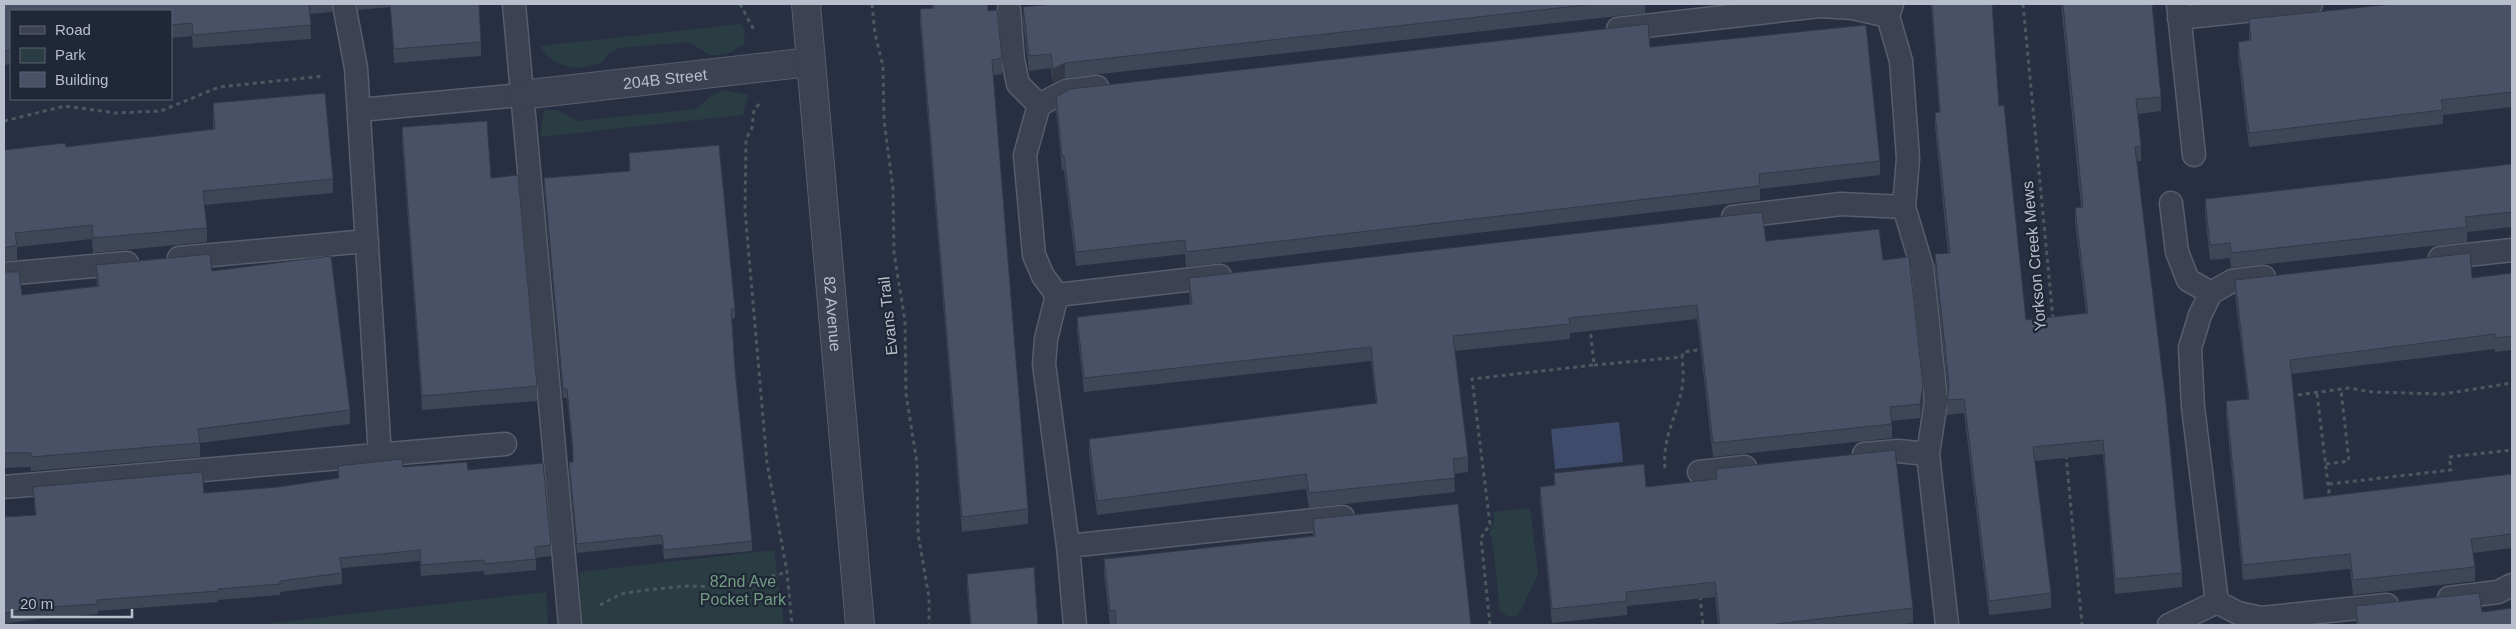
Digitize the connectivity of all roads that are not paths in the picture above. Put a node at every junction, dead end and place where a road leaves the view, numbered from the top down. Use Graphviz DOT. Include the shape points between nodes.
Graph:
graph roads {
  1 [pos="344,4"];
  2 [pos="514,4"];
  3 [pos="806,4"];
  4 [pos="2311,4"];
  5 [pos="1009,8"];
  6 [pos="1890,10"];
  7 [pos="2179,11"];
  8 [pos="1602,30"];
  9 [pos="810,62"];
  10 [pos="1116,85"];
  11 [pos="521,95"];
  12 [pos="1039,105"];
  13 [pos="358,110"];
  14 [pos="2194,155"];
  15 [pos="2171,203"];
  16 [pos="1904,207"];
  17 [pos="1715,219"];
  18 [pos="367,241"];
  19 [pos="2512,250"];
  20 [pos="2416,260"];
  21 [pos="1244,273"];
  22 [pos="4,274"];
  23 [pos="2280,275"];
  24 [pos="2211,293"];
  25 [pos="1057,295"];
  26 [pos="505,444"];
  27 [pos="1928,454"];
  28 [pos="380,456"];
  29 [pos="1841,457"];
  30 [pos="1765,465"];
  31 [pos="1699,472"];
  32 [pos="4,488"];
  33 [pos="1361,515"];
  34 [pos="1068,546"];
  35 [pos="2512,585"];
  36 [pos="2217,602"];
  37 [pos="570,622"];
  38 [pos="860,625"];
  39 [pos="1075,625"];
  40 [pos="1948,625"];
  41 [pos="2169,625"];
  1 -- 13 [label="lane" via="356,68"];
  2 -- 11 [label="lane"];
  3 -- 9 [label="street, 82 Avenue"];
  4 -- 7 [label="lane"];
  5 -- 12 [label="lane" via="1018,84"];
  6 -- 8 [label="lane" via="1820,6"];
  6 -- 16 [label="lane" via="1901,61 1908,158"];
  7 -- 14 [label="lane"];
  9 -- 11 [label="street, 204B Street"];
  9 -- 38 [label="street, 82 Avenue"];
  10 -- 12 [label="lane" via="1066,91"];
  11 -- 13 [label="lane"];
  11 -- 37 [label="lane"];
  12 -- 25 [label="lane" via="1025,155 1032,236 1034,254 1043,276"];
  13 -- 18 [label="lane"];
  15 -- 24 [label="lane" via="2177,252 2188,280"];
  16 -- 17 [label="lane" via="1841,204"];
  16 -- 27 [label="lane" via="1922,267 1936,401"];
  18 -- 22 [label="lane"];
  18 -- 28 [label="lane"];
  19 -- 20 [label="lane"];
  21 -- 25 [label="lane"];
  23 -- 24 [label="lane" via="2232,281"];
  24 -- 36 [label="lane" via="2190,348 2193,408"];
  25 -- 34 [label="lane" via="1046,339 1044,364"];
  26 -- 28 [label="lane"];
  27 -- 29 [label="lane" via="1898,451"];
  27 -- 40 [label="lane"];
  28 -- 32 [label="lane"];
  30 -- 31 [label="lane"];
  33 -- 34 [label="lane"];
  34 -- 39 [label="lane"];
  35 -- 36 [label="lane" via="2498,592 2261,618 2238,613"];
  36 -- 41 [label="lane"];
}
